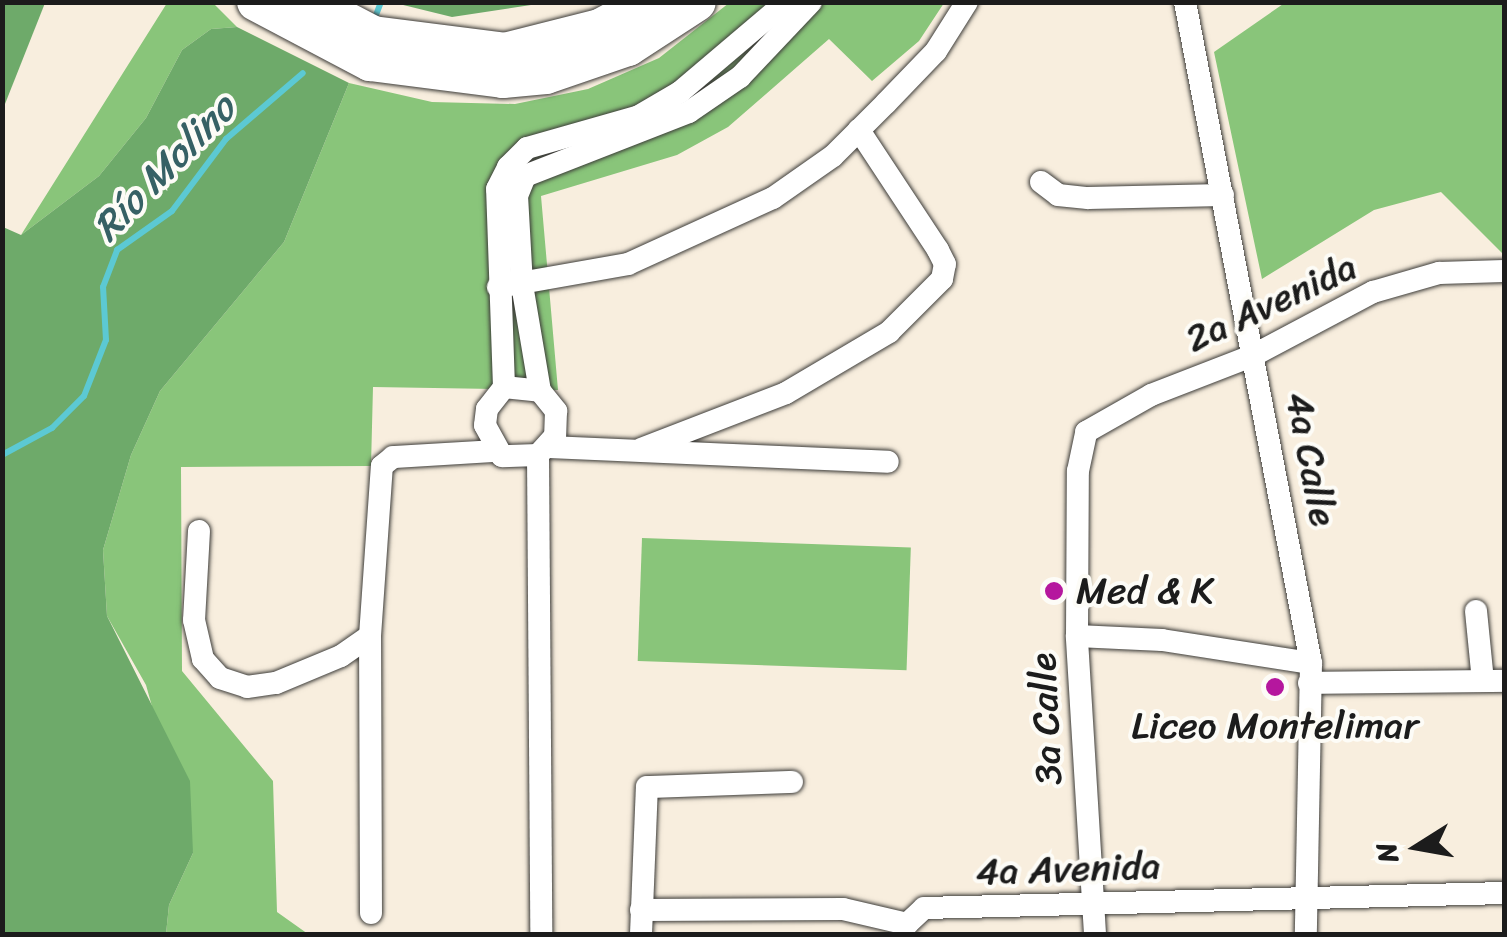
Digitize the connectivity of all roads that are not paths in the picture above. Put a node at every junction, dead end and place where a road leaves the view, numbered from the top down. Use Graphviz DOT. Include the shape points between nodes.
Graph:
graph roads {
  1 [pos="256,2"];
  2 [pos="310,2"];
  3 [pos="648,2"];
  4 [pos="697,2"];
  5 [pos="786,2"];
  6 [pos="810,2"];
  7 [pos="967,2"];
  8 [pos="1185,2"];
  9 [pos="859,130"];
  10 [pos="1042,182"];
  11 [pos="1223,195"];
  12 [pos="1504,271"];
  13 [pos="510,286"];
  14 [pos="1254,355"];
  15 [pos="504,387"];
  16 [pos="540,391"];
  17 [pos="1083,440"];
  18 [pos="641,449"];
  19 [pos="494,451"];
  20 [pos="544,451"];
  21 [pos="888,462"];
  22 [pos="199,531"];
  23 [pos="1476,611"];
  24 [pos="370,636"];
  25 [pos="1077,636"];
  26 [pos="1310,673"];
  27 [pos="1494,681"];
  28 [pos="792,782"];
  29 [pos="1504,893"];
  30 [pos="1309,896"];
  31 [pos="1092,905"];
  32 [pos="641,910"];
  33 [pos="371,912"];
  34 [pos="906,929"];
  35 [pos="541,934"];
  36 [pos="641,934"];
  37 [pos="1095,934"];
  38 [pos="1306,934"];
  1 -- 4 [label="highway" via="370,62 490,79 546,74 628,47"];
  2 -- 3 [label="highway" via="374,34 505,52 600,28"];
  5 -- 13 [label="street" via="680,92 639,116 527,148 518,157 496,189"];
  6 -- 13 [label="street" via="740,77 689,112 526,176 517,196"];
  7 -- 9 [label="street" via="936,50"];
  8 -- 11 [label="street, 4a Calle"];
  9 -- 13 [label="street" via="774,198 712,228 628,264"];
  9 -- 18 [label="street" via="938,250 945,264 942,279 888,332 786,393"];
  10 -- 11 [label="street" via="1058,195 1088,198"];
  11 -- 14 [label="street, 4a Calle"];
  12 -- 14 [label="street, 2a Avenida" via="1439,273 1373,292"];
  13 -- 15 [label="street"];
  13 -- 16 [label="street"];
  14 -- 17 [label="street, 2a Avenida" via="1151,395 1090,427"];
  14 -- 26 [label="street, 4a Calle"];
  15 -- 16 [label="street"];
  15 -- 19 [label="street" via="487,410"];
  16 -- 20 [label="street" via="558,423"];
  17 -- 25 [label="street, 3a Calle"];
  18 -- 20 [label="street"];
  18 -- 21 [label="street"];
  19 -- 20 [label="street" via="525,459"];
  19 -- 24 [label="street" via="393,457 382,466"];
  20 -- 35 [label="street"];
  22 -- 24 [label="street" via="194,620 204,659 220,678 247,687 276,682 342,656"];
  23 -- 27 [label="street"];
  24 -- 33 [label="street"];
  25 -- 26 [label="street" via="1162,640"];
  25 -- 31 [label="street, 3a Calle"];
  26 -- 27 [label="street"];
  26 -- 30 [label="street, 4a Calle"];
  28 -- 32 [label="street" via="647,786"];
  29 -- 30 [label="street, 4a Avenida"];
  30 -- 31 [label="street, 4a Avenida"];
  30 -- 38 [label="street, 4a Calle"];
  31 -- 34 [label="street, 4a Avenida" via="924,908"];
  31 -- 37 [label="street, 3a Calle"];
  32 -- 34 [label="street, 4a Avenida" via="843,909"];
  32 -- 36 [label="street"];
}
